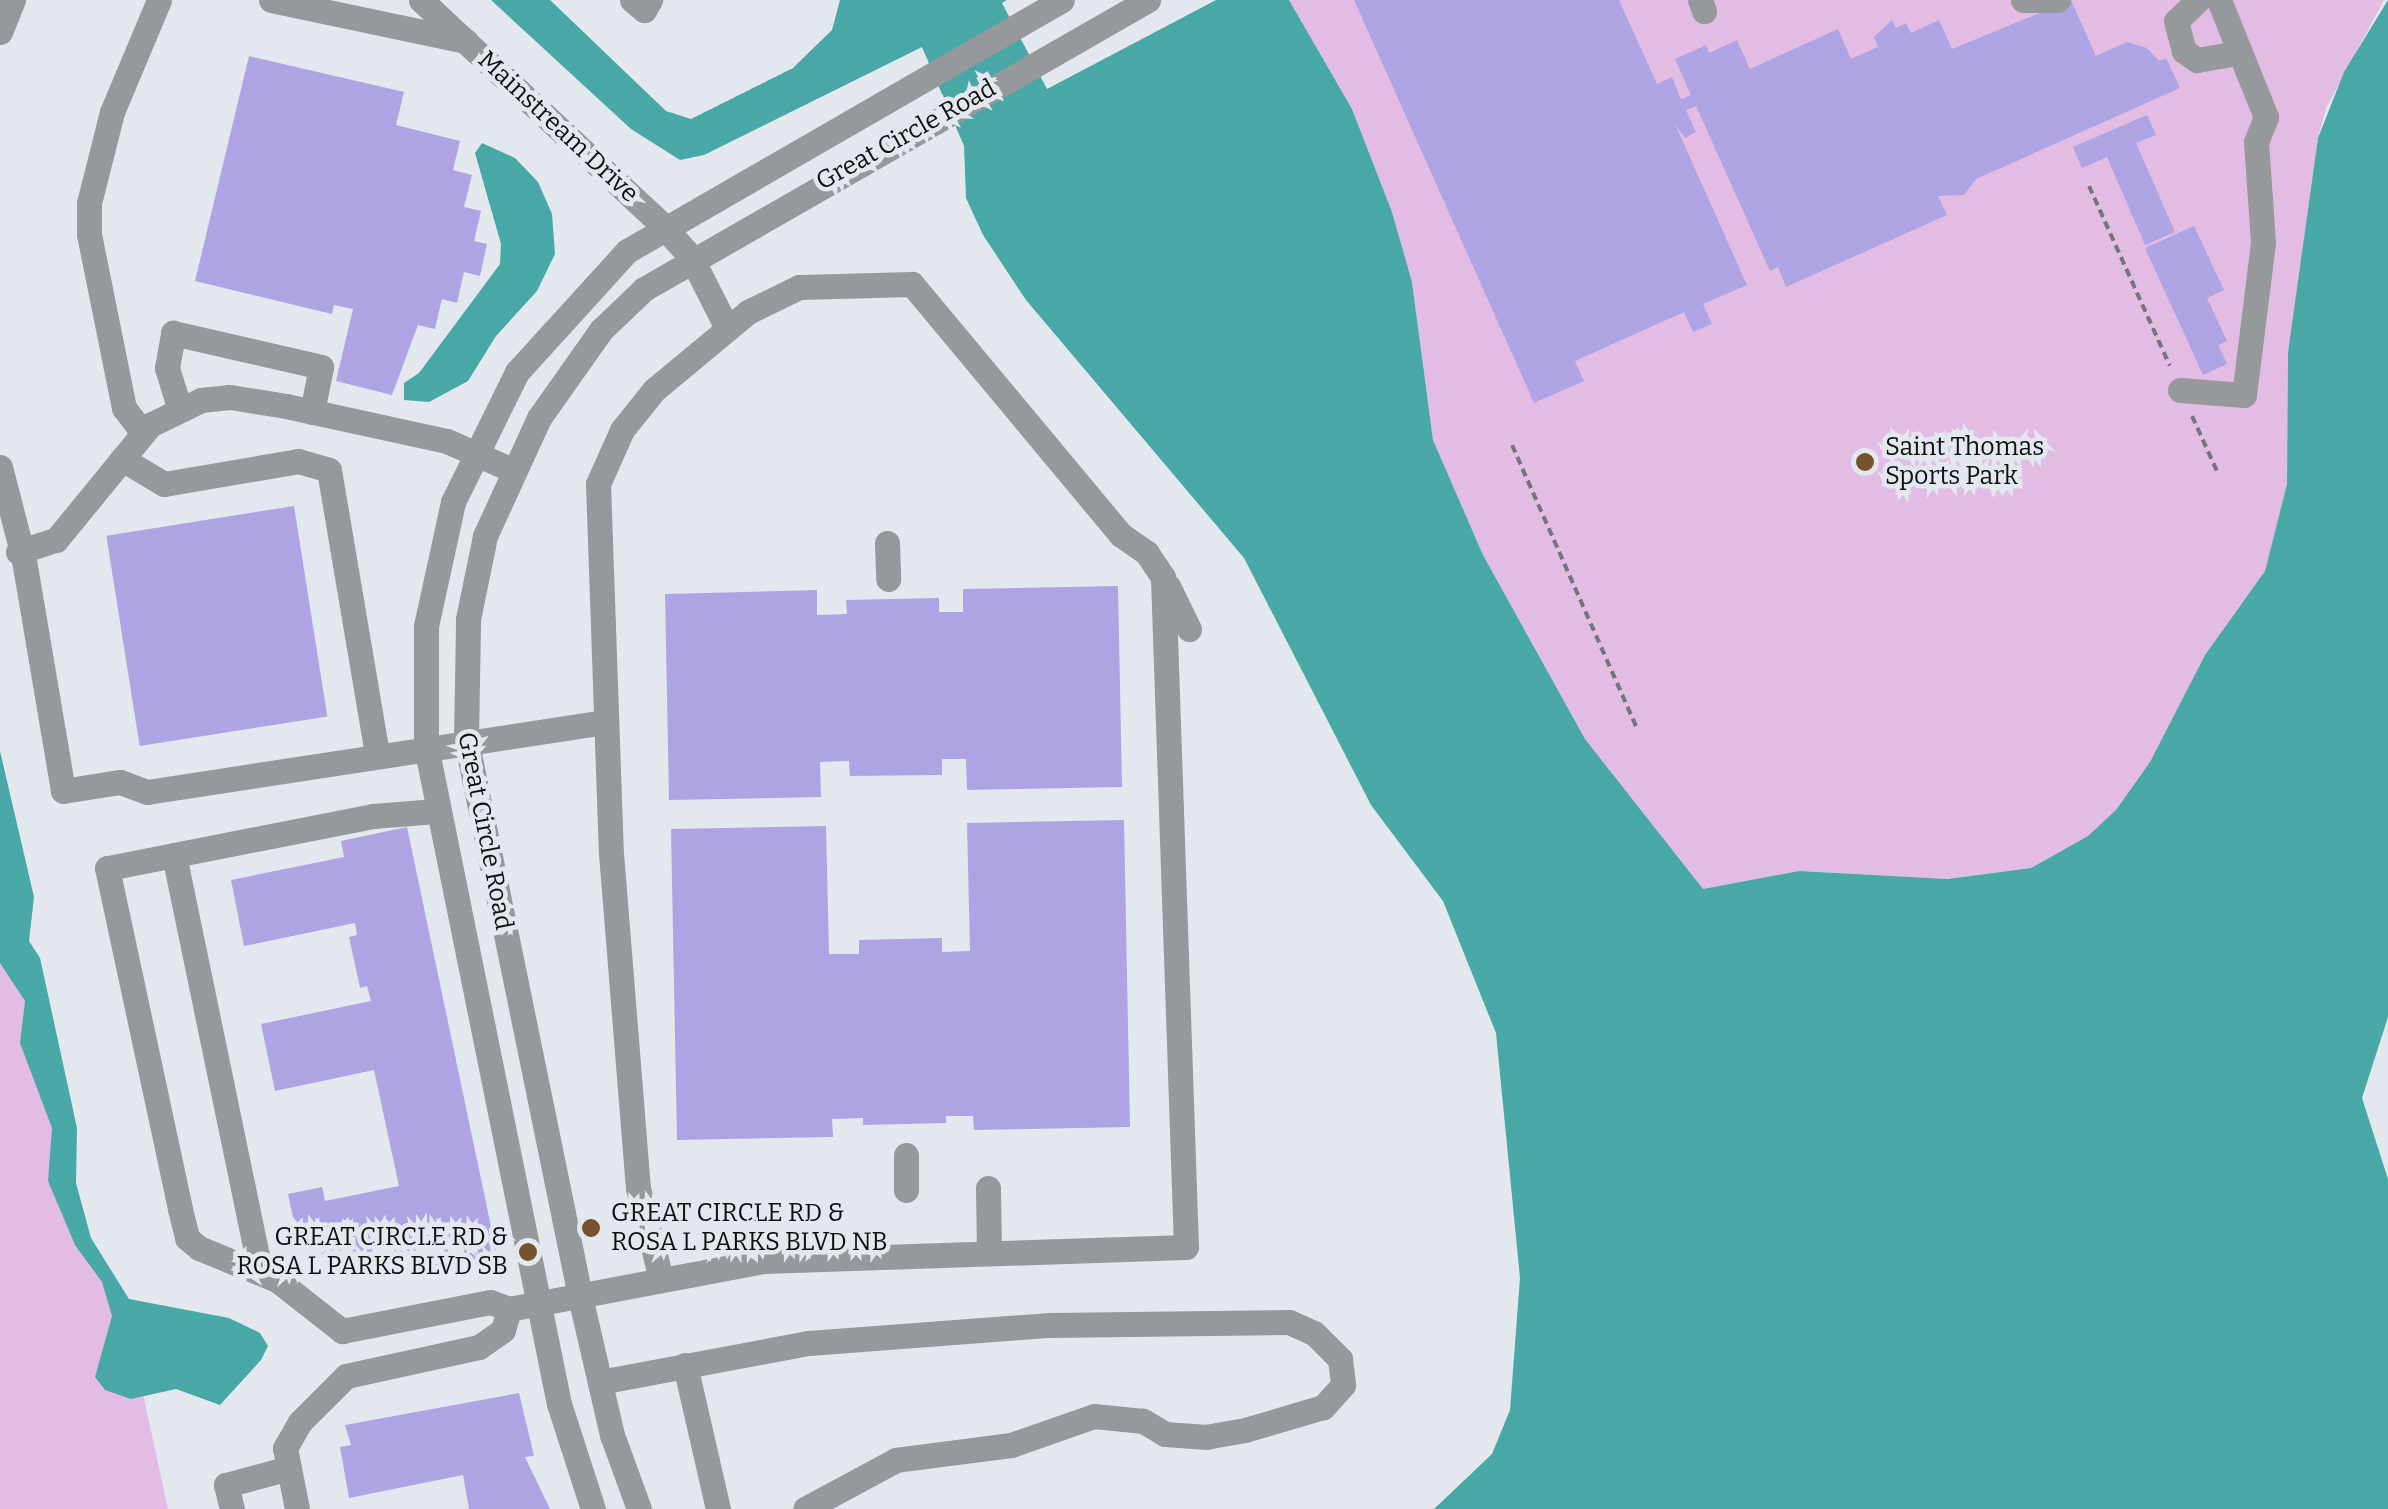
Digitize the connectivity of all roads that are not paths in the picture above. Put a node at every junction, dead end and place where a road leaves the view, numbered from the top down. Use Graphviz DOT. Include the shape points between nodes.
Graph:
graph roads {
  1 [pos="13,0"];
  2 [pos="159,0"];
  3 [pos="271,0"];
  4 [pos="421,0"];
  5 [pos="632,0"];
  6 [pos="650,0"];
  7 [pos="1062,0"];
  8 [pos="1148,0"];
  9 [pos="2022,0"];
  10 [pos="2058,0"];
  11 [pos="2198,0"];
  12 [pos="2219,0"];
  13 [pos="0,32"];
  14 [pos="467,42"];
  15 [pos="2235,53"];
  16 [pos="664,226"];
  17 [pos="691,256"];
  18 [pos="727,328"];
  19 [pos="2180,390"];
  20 [pos="179,407"];
  21 [pos="312,412"];
  22 [pos="143,433"];
  23 [pos="474,453"];
  24 [pos="122,459"];
  25 [pos="0,467"];
  26 [pos="512,470"];
  27 [pos="887,543"];
  28 [pos="18,552"];
  29 [pos="1163,577"];
  30 [pos="888,579"];
  31 [pos="1189,629"];
  32 [pos="606,722"];
  33 [pos="466,739"];
  34 [pos="426,746"];
  35 [pos="377,754"];
  36 [pos="436,810"];
  37 [pos="174,854"];
  38 [pos="906,1155"];
  39 [pos="988,1188"];
  40 [pos="906,1190"];
  41 [pos="989,1253"];
  42 [pos="260,1272"];
  43 [pos="660,1280"];
  44 [pos="580,1296"];
  45 [pos="540,1304"];
  46 [pos="510,1310"];
  47 [pos="400,1321"];
  48 [pos="342,1330"];
  49 [pos="685,1365"];
  50 [pos="409,1366"];
  51 [pos="346,1376"];
  52 [pos="600,1382"];
  53 [pos="290,1468"];
  54 [pos="232,1509"];
  55 [pos="298,1509"];
  56 [pos="593,1509"];
  57 [pos="639,1509"];
  58 [pos="718,1509"];
  59 [pos="805,1509"];
  1 -- 13 [label="street"];
  2 -- 22 [label="street" via="112,112 89,204 124,408"];
  3 -- 14 [label="street"];
  4 -- 14 [label="street, Mainstream Drive"];
  5 -- 6 [label="street" via="644,10"];
  7 -- 16 [label="street, Great Circle Road"];
  8 -- 17 [label="street, Great Circle Road"];
  9 -- 10 [label="street"];
  11 -- 15 [label="street" via="2176,21 2184,51 2197,60"];
  12 -- 15 [label="street"];
  14 -- 16 [label="street, Mainstream Drive"];
  15 -- 19 [label="street" via="2266,117 2256,142 2263,242 2244,395"];
  16 -- 17 [label="street, Mainstream Drive"];
  16 -- 23 [label="street, Great Circle Road" via="628,251 559,320 518,372"];
  17 -- 18 [label="street, Mainstream Drive"];
  17 -- 26 [label="street, Great Circle Road" via="601,330 539,418"];
  18 -- 29 [label="street" via="799,287 912,284 923,290 1121,536"];
  18 -- 32 [label="street" via="654,390 601,468"];
  20 -- 21 [label="street" via="230,397"];
  20 -- 21 [label="street" via="167,368 173,332 321,367"];
  20 -- 22 [label="street"];
  21 -- 23 [label="street" via="448,441"];
  22 -- 24 [label="street"];
  23 -- 26 [label="street"];
  23 -- 34 [label="street, Great Circle Road" via="438,552 424,669"];
  24 -- 28 [label="street" via="56,540"];
  24 -- 35 [label="street" via="164,484 298,461 329,470"];
  25 -- 28 [label="street"];
  26 -- 33 [label="street, Great Circle Road" via="474,580 464,663"];
  27 -- 30 [label="street"];
  28 -- 35 [label="street" via="63,791 120,782 147,792"];
  29 -- 31 [label="street"];
  29 -- 41 [label="street" via="1186,1248"];
  32 -- 33 [label="street"];
  32 -- 43 [label="street" via="624,1048 638,1188"];
  33 -- 34 [label="street"];
  33 -- 44 [label="street, Great Circle Road"];
  34 -- 35 [label="street"];
  34 -- 36 [label="street, Great Circle Road"];
  36 -- 37 [label="street"];
  36 -- 45 [label="street, Great Circle Road"];
  37 -- 42 [label="street"];
  37 -- 42 [label="street" via="107,868 187,1238"];
  38 -- 40 [label="street"];
  39 -- 41 [label="street"];
  41 -- 43 [label="street" via="763,1262"];
  42 -- 48 [label="street"];
  43 -- 44 [label="street"];
  44 -- 45 [label="street"];
  44 -- 52 [label="street, Great Circle Road"];
  45 -- 46 [label="street"];
  45 -- 56 [label="street, Great Circle Road" via="559,1404"];
  46 -- 47 [label="street" via="490,1302"];
  46 -- 50 [label="street" via="504,1330 479,1347"];
  47 -- 48 [label="street"];
  47 -- 50 [label="street"];
  48 -- 51 [label="street"];
  49 -- 52 [label="street"];
  49 -- 58 [label="street"];
  49 -- 59 [label="street" via="919,1330 1288,1322 1314,1333 1340,1360 1343,1385 1323,1407 1245,1430 1207,1437 1165,1434 1144,1421 1094,1416 1011,1445 896,1460"];
  50 -- 51 [label="street"];
  51 -- 53 [label="street" via="300,1422 285,1448"];
  52 -- 57 [label="street, Great Circle Road"];
  53 -- 54 [label="street" via="226,1485"];
  53 -- 55 [label="street"];
}
